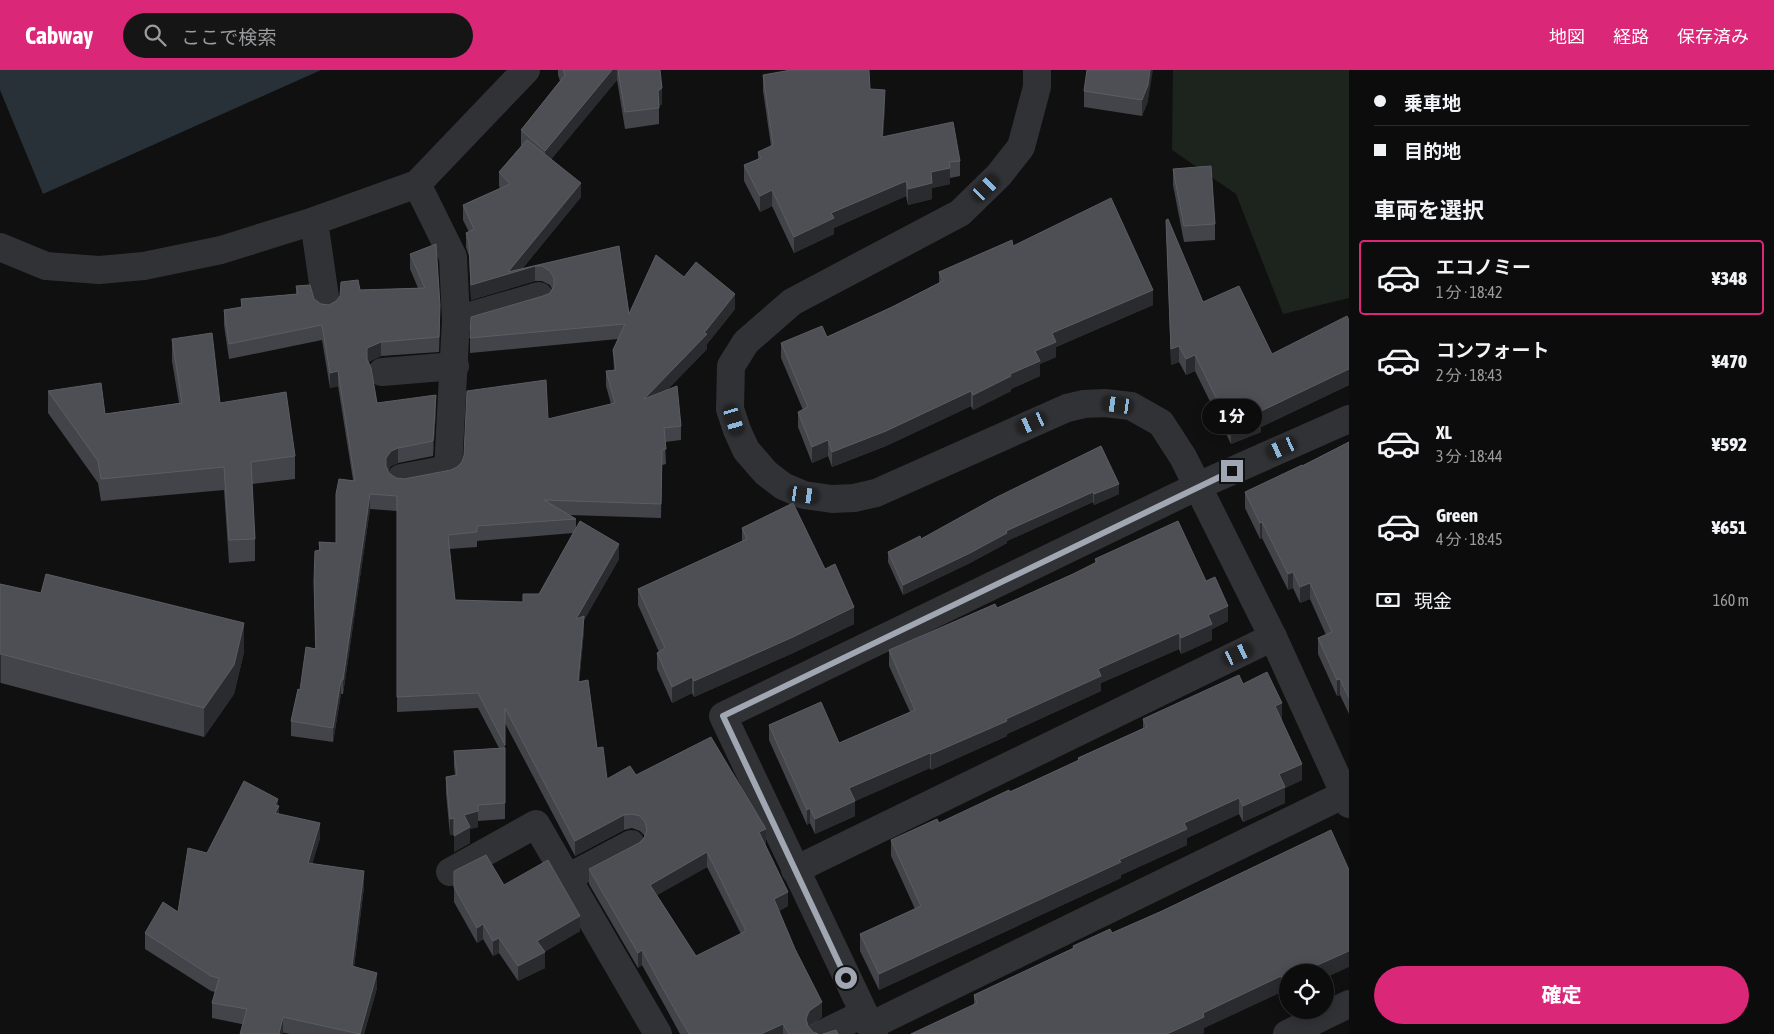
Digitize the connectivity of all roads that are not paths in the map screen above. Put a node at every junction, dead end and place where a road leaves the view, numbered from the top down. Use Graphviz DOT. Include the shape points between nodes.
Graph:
graph roads {
  1 [pos="526,70"];
  2 [pos="1037,70"];
  3 [pos="417,184"];
  4 [pos="314,221"];
  5 [pos="0,247"];
  6 [pos="539,296"];
  7 [pos="326,304"];
  8 [pos="456,320"];
  9 [pos="455,366"];
  10 [pos="382,372"];
  11 [pos="1349,418"];
  12 [pos="400,478"];
  13 [pos="1198,486"];
  14 [pos="1273,637"];
  15 [pos="1348,797"];
  16 [pos="632,844"];
  17 [pos="796,870"];
  18 [pos="450,872"];
  19 [pos="567,878"];
  20 [pos="1349,1004"];
  21 [pos="869,1025"];
  22 [pos="658,1034"];
  23 [pos="822,1034"];
  24 [pos="1287,1034"];
  1 -- 3 [label="street"];
  2 -- 13 [label="street" via="1037,87 1021,148 999,175 960,212 792,302 746,342 731,366 730,410 737,430 746,450 766,473 783,486 804,495 854,498 876,493 1067,408 1105,403 1131,406 1161,423"];
  3 -- 4 [label="street"];
  3 -- 8 [label="street" via="453,257"];
  4 -- 5 [label="street" via="221,250 144,266 99,270 46,266"];
  4 -- 7 [label="street"];
  6 -- 8 [label="street"];
  8 -- 9 [label="street"];
  9 -- 10 [label="street"];
  9 -- 12 [label="street" via="448,469"];
  11 -- 13 [label="street"];
  13 -- 14 [label="street"];
  13 -- 17 [label="street" via="723,716"];
  14 -- 15 [label="street"];
  14 -- 17 [label="street"];
  15 -- 21 [label="street"];
  16 -- 19 [label="street"];
  17 -- 21 [label="street"];
  18 -- 19 [label="street" via="536,824"];
  19 -- 22 [label="street"];
  20 -- 24 [label="street"];
  21 -- 23 [label="street"];
}
